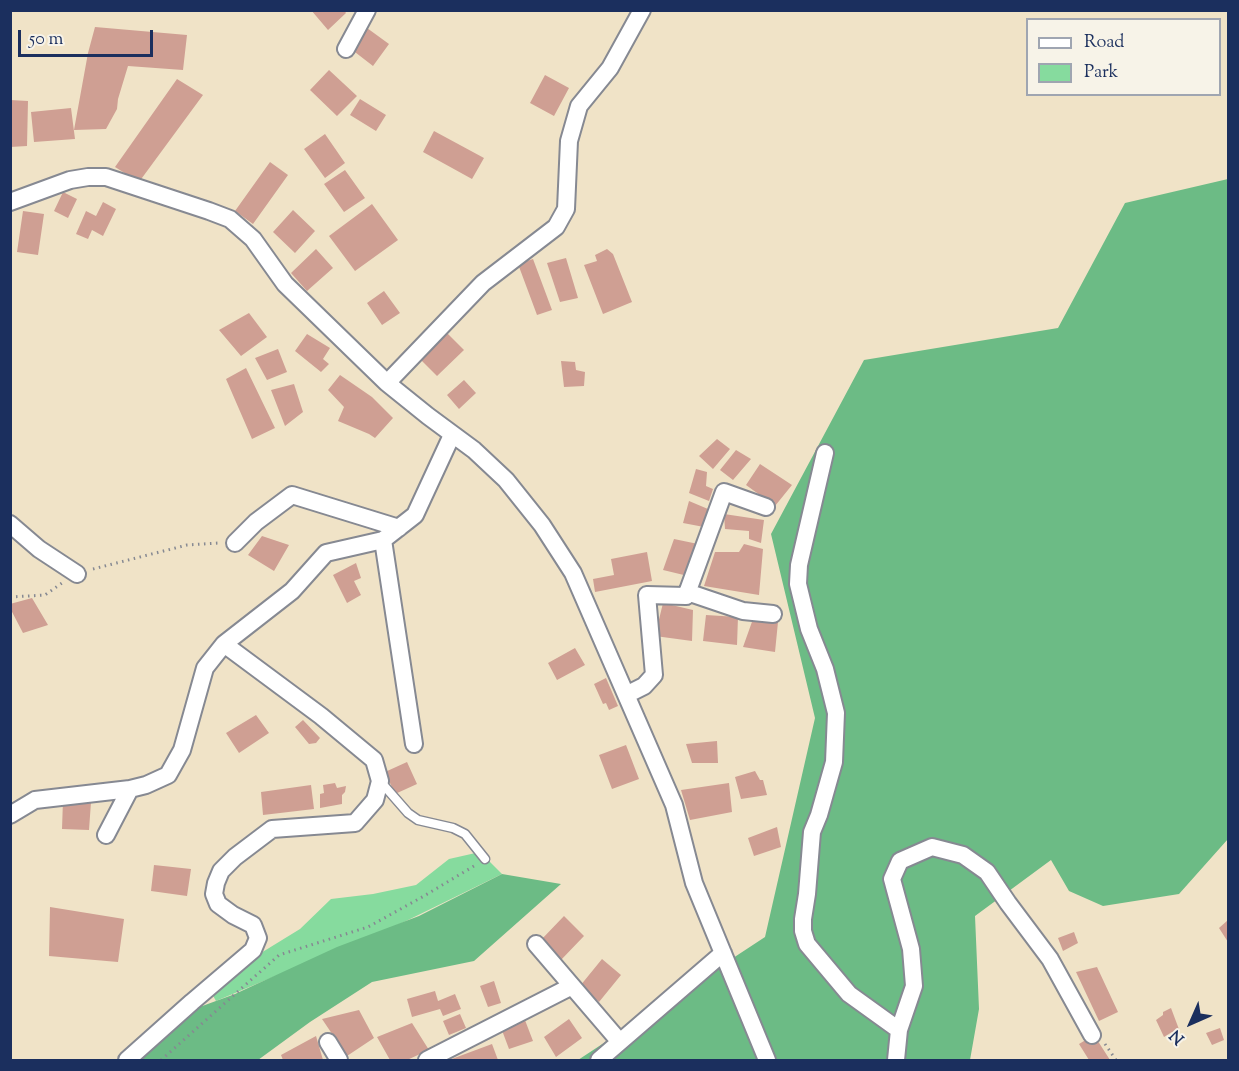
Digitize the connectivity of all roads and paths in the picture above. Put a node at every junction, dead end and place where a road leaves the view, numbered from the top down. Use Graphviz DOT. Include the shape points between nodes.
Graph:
graph roads {
  1 [pos="367,10"];
  2 [pos="642,10"];
  3 [pos="346,49"];
  4 [pos="10,202"];
  5 [pos="387,383"];
  6 [pos="452,435"];
  7 [pos="825,453"];
  8 [pos="766,507"];
  9 [pos="10,524"];
  10 [pos="399,528"];
  11 [pos="382,540"];
  12 [pos="235,543"];
  13 [pos="77,574"];
  14 [pos="687,592"];
  15 [pos="10,597"];
  16 [pos="773,614"];
  17 [pos="224,644"];
  18 [pos="626,695"];
  19 [pos="414,744"];
  20 [pos="380,781"];
  21 [pos="130,789"];
  22 [pos="10,815"];
  23 [pos="106,835"];
  24 [pos="485,859"];
  25 [pos="536,944"];
  26 [pos="723,953"];
  27 [pos="572,986"];
  28 [pos="900,1030"];
  29 [pos="1092,1035"];
  30 [pos="328,1042"];
  31 [pos="620,1042"];
  32 [pos="127,1060"];
  33 [pos="161,1060"];
  34 [pos="339,1060"];
  35 [pos="427,1060"];
  36 [pos="599,1060"];
  37 [pos="767,1060"];
  38 [pos="896,1060"];
  1 -- 3 [label="street"];
  2 -- 5 [label="street" via="609,68 579,106 569,141 566,209 556,227 483,283"];
  4 -- 5 [label="street" via="70,180 106,177 230,219 253,239 285,284"];
  5 -- 6 [label="street"];
  6 -- 10 [label="street" via="415,515"];
  6 -- 18 [label="street" via="506,480 542,525 573,573"];
  7 -- 28 [label="street" via="798,584 836,713 834,762 812,832 803,931 807,944 849,994"];
  8 -- 14 [label="street" via="724,492"];
  9 -- 13 [label="street"];
  10 -- 11 [label="street"];
  10 -- 12 [label="street" via="292,495"];
  11 -- 17 [label="street" via="326,553 292,591"];
  11 -- 19 [label="street"];
  12 -- 13 [label="path" via="187,544"];
  13 -- 15 [label="path" via="45,595"];
  14 -- 16 [label="street" via="743,611"];
  14 -- 18 [label="street" via="686,596 647,595 654,675 644,686"];
  17 -- 20 [label="street" via="374,760"];
  17 -- 21 [label="street" via="205,668 182,750 168,775"];
  18 -- 26 [label="street" via="674,804 694,883"];
  20 -- 24 [label="lane" via="408,813 418,820 465,834"];
  20 -- 32 [label="street" via="375,800 355,823 272,829 221,872 214,894 218,904 253,925 258,938 253,950"];
  21 -- 22 [label="street" via="35,800"];
  21 -- 23 [label="street"];
  24 -- 33 [label="path" via="368,927 279,955"];
  25 -- 27 [label="street"];
  26 -- 31 [label="street"];
  26 -- 37 [label="street"];
  27 -- 31 [label="street"];
  27 -- 35 [label="street"];
  28 -- 29 [label="street" via="914,986 911,949 892,879 900,861 932,847 963,855 987,872 1050,959"];
  28 -- 38 [label="street"];
  30 -- 34 [label="street"];
  31 -- 36 [label="street"];
}
